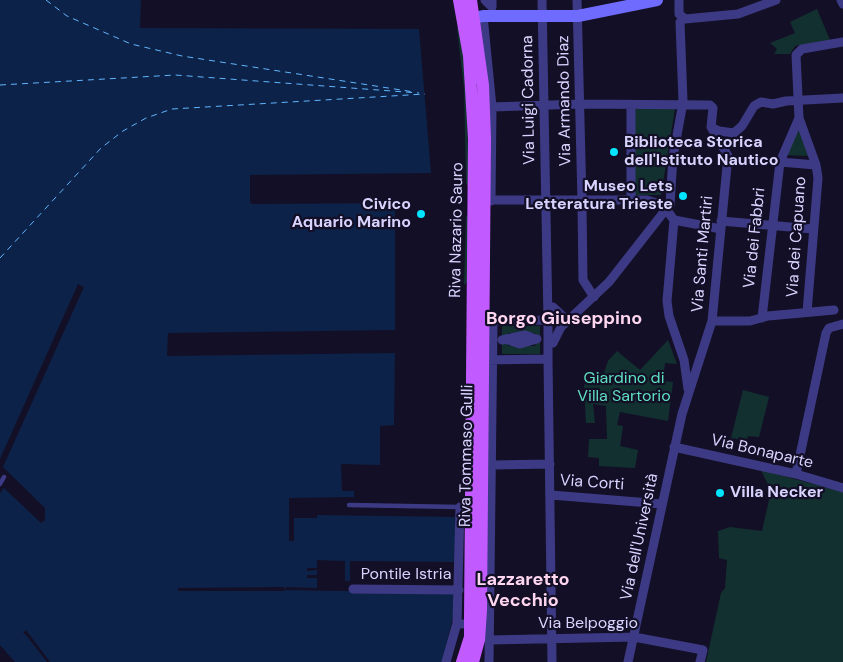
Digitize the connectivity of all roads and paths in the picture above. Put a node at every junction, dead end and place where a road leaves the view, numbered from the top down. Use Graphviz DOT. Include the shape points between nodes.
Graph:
graph roads {
  1 [pos="459,0"];
  2 [pos="471,0"];
  3 [pos="485,0"];
  4 [pos="542,0"];
  5 [pos="577,0"];
  6 [pos="656,0"];
  7 [pos="679,0"];
  8 [pos="776,0"];
  9 [pos="841,0"];
  10 [pos="843,4"];
  11 [pos="483,12"];
  12 [pos="543,16"];
  13 [pos="578,16"];
  14 [pos="681,20"];
  15 [pos="843,42"];
  16 [pos="843,98"];
  17 [pos="797,100"];
  18 [pos="581,104"];
  19 [pos="682,104"];
  20 [pos="545,105"];
  21 [pos="631,106"];
  22 [pos="492,107"];
  23 [pos="799,118"];
  24 [pos="711,127"];
  25 [pos="474,138"];
  26 [pos="780,162"];
  27 [pos="816,165"];
  28 [pos="631,199"];
  29 [pos="488,202"];
  30 [pos="546,202"];
  31 [pos="582,203"];
  32 [pos="670,205"];
  33 [pos="664,213"];
  34 [pos="674,220"];
  35 [pos="721,225"];
  36 [pos="771,226"];
  37 [pos="813,229"];
  38 [pos="594,296"];
  39 [pos="552,307"];
  40 [pos="834,310"];
  41 [pos="807,312"];
  42 [pos="762,318"];
  43 [pos="548,320"];
  44 [pos="483,321"];
  45 [pos="712,321"];
  46 [pos="564,324"];
  47 [pos="843,324"];
  48 [pos="505,340"];
  49 [pos="538,340"];
  50 [pos="553,340"];
  51 [pos="548,359"];
  52 [pos="488,360"];
  53 [pos="688,393"];
  54 [pos="674,447"];
  55 [pos="550,464"];
  56 [pos="492,465"];
  57 [pos="796,474"];
  58 [pos="4,477"];
  59 [pos="0,484"];
  60 [pos="843,488"];
  61 [pos="551,496"];
  62 [pos="662,504"];
  63 [pos="349,505"];
  64 [pos="463,507"];
  65 [pos="476,552"];
  66 [pos="353,589"];
  67 [pos="460,590"];
  68 [pos="634,636"];
  69 [pos="551,638"];
  70 [pos="489,640"];
  71 [pos="446,662"];
  72 [pos="462,662"];
  73 [pos="473,662"];
  74 [pos="489,662"];
  75 [pos="552,662"];
  76 [pos="628,662"];
  77 [pos="700,662"];
  1 -- 11 [label="main road, Riva Nazario Sauro"];
  2 -- 11 [label="main road, Riva Nazario Sauro"];
  3 -- 11 [label="street"];
  4 -- 12 [label="street, Via Luigi Cadorna"];
  5 -- 13 [label="street, Via Armando Diaz"];
  6 -- 13 [label="street"];
  7 -- 14 [label="street"];
  8 -- 14 [label="street" via="738,14"];
  9 -- 10 [label="street"];
  11 -- 12 [label="street"];
  11 -- 22 [label="street, Riva Nazario Sauro"];
  11 -- 25 [label="main road, Riva Nazario Sauro" via="473,94"];
  11 -- 29 [label="main road, Riva Nazario Sauro"];
  12 -- 13 [label="street"];
  12 -- 20 [label="street, Via Luigi Cadorna"];
  13 -- 18 [label="street, Via Armando Diaz"];
  14 -- 19 [label="street"];
  15 -- 17 [label="street, Via dei Capuano" via="797,53"];
  16 -- 17 [label="street"];
  17 -- 23 [label="street, Via dei Capuano"];
  17 -- 24 [label="street" via="757,103 734,133"];
  18 -- 20 [label="street"];
  18 -- 21 [label="street"];
  18 -- 31 [label="street, Via Armando Diaz"];
  19 -- 21 [label="street"];
  19 -- 24 [label="street" via="712,106"];
  19 -- 32 [label="street" via="673,157"];
  20 -- 22 [label="street"];
  20 -- 30 [label="street, Via Luigi Cadorna"];
  21 -- 28 [label="street"];
  22 -- 29 [label="street, Riva Nazario Sauro"];
  23 -- 26 [label="street, Via dei Fabbri"];
  23 -- 27 [label="street, Via dei Capuano"];
  24 -- 35 [label="street, Via Santi Martiri" via="729,162"];
  25 -- 29 [label="street, Riva Nazario Sauro" via="479,150 479,195"];
  25 -- 44 [label="main road, Riva Nazario Sauro"];
  26 -- 27 [label="street"];
  26 -- 36 [label="street, Via dei Fabbri"];
  27 -- 37 [label="street, Via dei Capuano"];
  28 -- 31 [label="street"];
  28 -- 34 [label="street" via="658,202 667,208"];
  29 -- 30 [label="street"];
  29 -- 44 [label="main road, Riva Nazario Sauro"];
  30 -- 31 [label="street"];
  30 -- 43 [label="street, Via Luigi Cadorna"];
  31 -- 38 [label="street, Via Armando Diaz" via="583,280"];
  33 -- 38 [label="street"];
  34 -- 35 [label="street"];
  34 -- 53 [label="street" via="667,301"];
  35 -- 36 [label="street"];
  35 -- 45 [label="street, Via Santi Martiri"];
  36 -- 37 [label="street"];
  36 -- 42 [label="street, Via dei Fabbri"];
  37 -- 41 [label="street, Via dei Capuano"];
  38 -- 46 [label="street"];
  39 -- 46 [label="street"];
  40 -- 41 [label="street"];
  41 -- 42 [label="street"];
  42 -- 45 [label="street" via="735,323"];
  43 -- 44 [label="street"];
  43 -- 51 [label="street, Via Luigi Cadorna"];
  44 -- 52 [label="main road"];
  44 -- 64 [label="main road, Riva Tommaso Gulli"];
  45 -- 53 [label="street, Via Santi Martiri"];
  46 -- 50 [label="street"];
  47 -- 57 [label="street" via="829,328 826,333"];
  48 -- 49 [label="street" via="520,335"];
  51 -- 52 [label="street"];
  51 -- 55 [label="street, Via Luigi Cadorna"];
  52 -- 56 [label="street, Riva Tommaso Gulli"];
  52 -- 65 [label="main road, Riva Tommaso Gulli"];
  53 -- 54 [label="street, Via dell'Università"];
  54 -- 57 [label="street, Via Bonaparte"];
  54 -- 62 [label="street, Via dell'Università"];
  55 -- 56 [label="street"];
  55 -- 61 [label="street, Via Luigi Cadorna"];
  56 -- 65 [label="street, Riva Tommaso Gulli"];
  57 -- 60 [label="street, Via Bonaparte"];
  58 -- 59 [label="lane"];
  61 -- 62 [label="street, Via Corti"];
  61 -- 69 [label="street, Via Luigi Cadorna"];
  62 -- 68 [label="street, Via dell'Università"];
  63 -- 64 [label="lane"];
  64 -- 65 [label="main road, Riva Tommaso Gulli"];
  65 -- 67 [label="street"];
  65 -- 70 [label="street"];
  65 -- 72 [label="main road" via="470,637"];
  65 -- 73 [label="main road" via="480,626"];
  66 -- 67 [label="street, Pontile Istria"];
  67 -- 71 [label="street" via="462,624"];
  68 -- 69 [label="street, Via Belpoggio"];
  68 -- 76 [label="street, Via dell'Università"];
  68 -- 77 [label="street, Via Belpoggio" via="703,650"];
  69 -- 70 [label="street, Via Belpoggio"];
  69 -- 75 [label="street, Via Luigi Cadorna"];
  70 -- 74 [label="street"];
}
